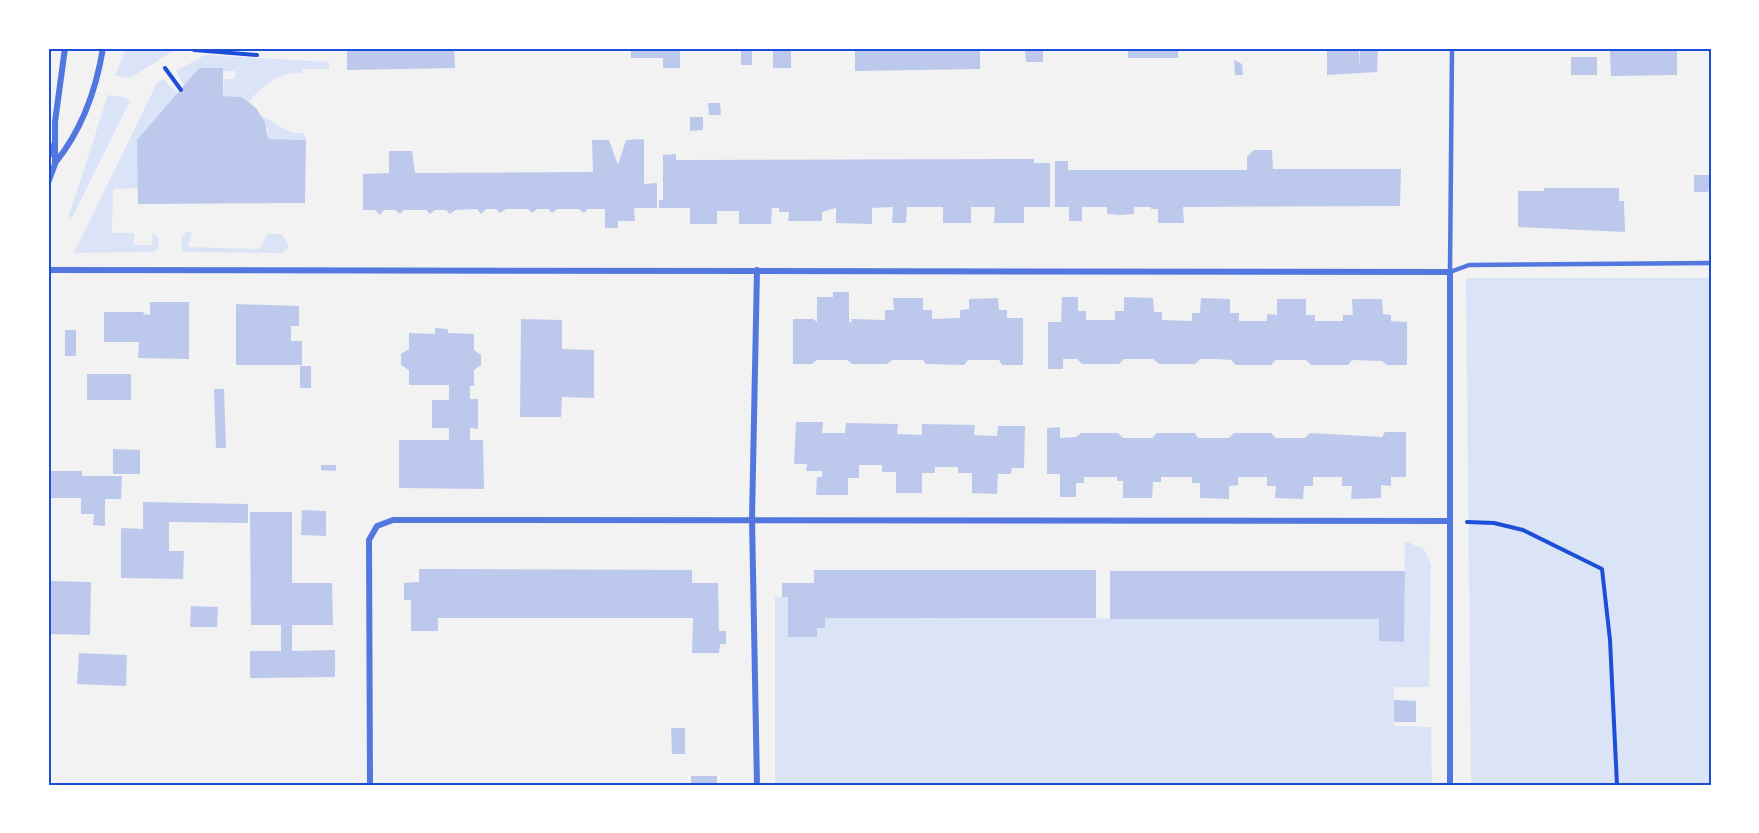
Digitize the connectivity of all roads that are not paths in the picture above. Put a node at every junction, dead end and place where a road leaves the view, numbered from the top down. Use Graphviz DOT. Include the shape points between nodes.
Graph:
graph roads {
  1 [pos="65,48"];
  2 [pos="103,48"];
  3 [pos="1452,48"];
  4 [pos="48,142"];
  5 [pos="55,164"];
  6 [pos="48,183"];
  7 [pos="1711,263"];
  8 [pos="48,270"];
  9 [pos="757,270"];
  10 [pos="1450,272"];
  11 [pos="752,519"];
  12 [pos="1450,521"];
  13 [pos="370,785"];
  14 [pos="756,785"];
  15 [pos="1450,785"];
  1 -- 5 [label="street"];
  2 -- 5 [label="street" via="79,131"];
  3 -- 10 [label="lane"];
  4 -- 5 [label="street"];
  5 -- 6 [label="street"];
  7 -- 10 [label="lane" via="1469,265"];
  8 -- 9 [label="street"];
  9 -- 10 [label="street"];
  9 -- 11 [label="street"];
  10 -- 12 [label="street"];
  11 -- 12 [label="street"];
  11 -- 13 [label="street" via="393,520 377,526 369,540"];
  11 -- 14 [label="street"];
  12 -- 15 [label="street"];
}
